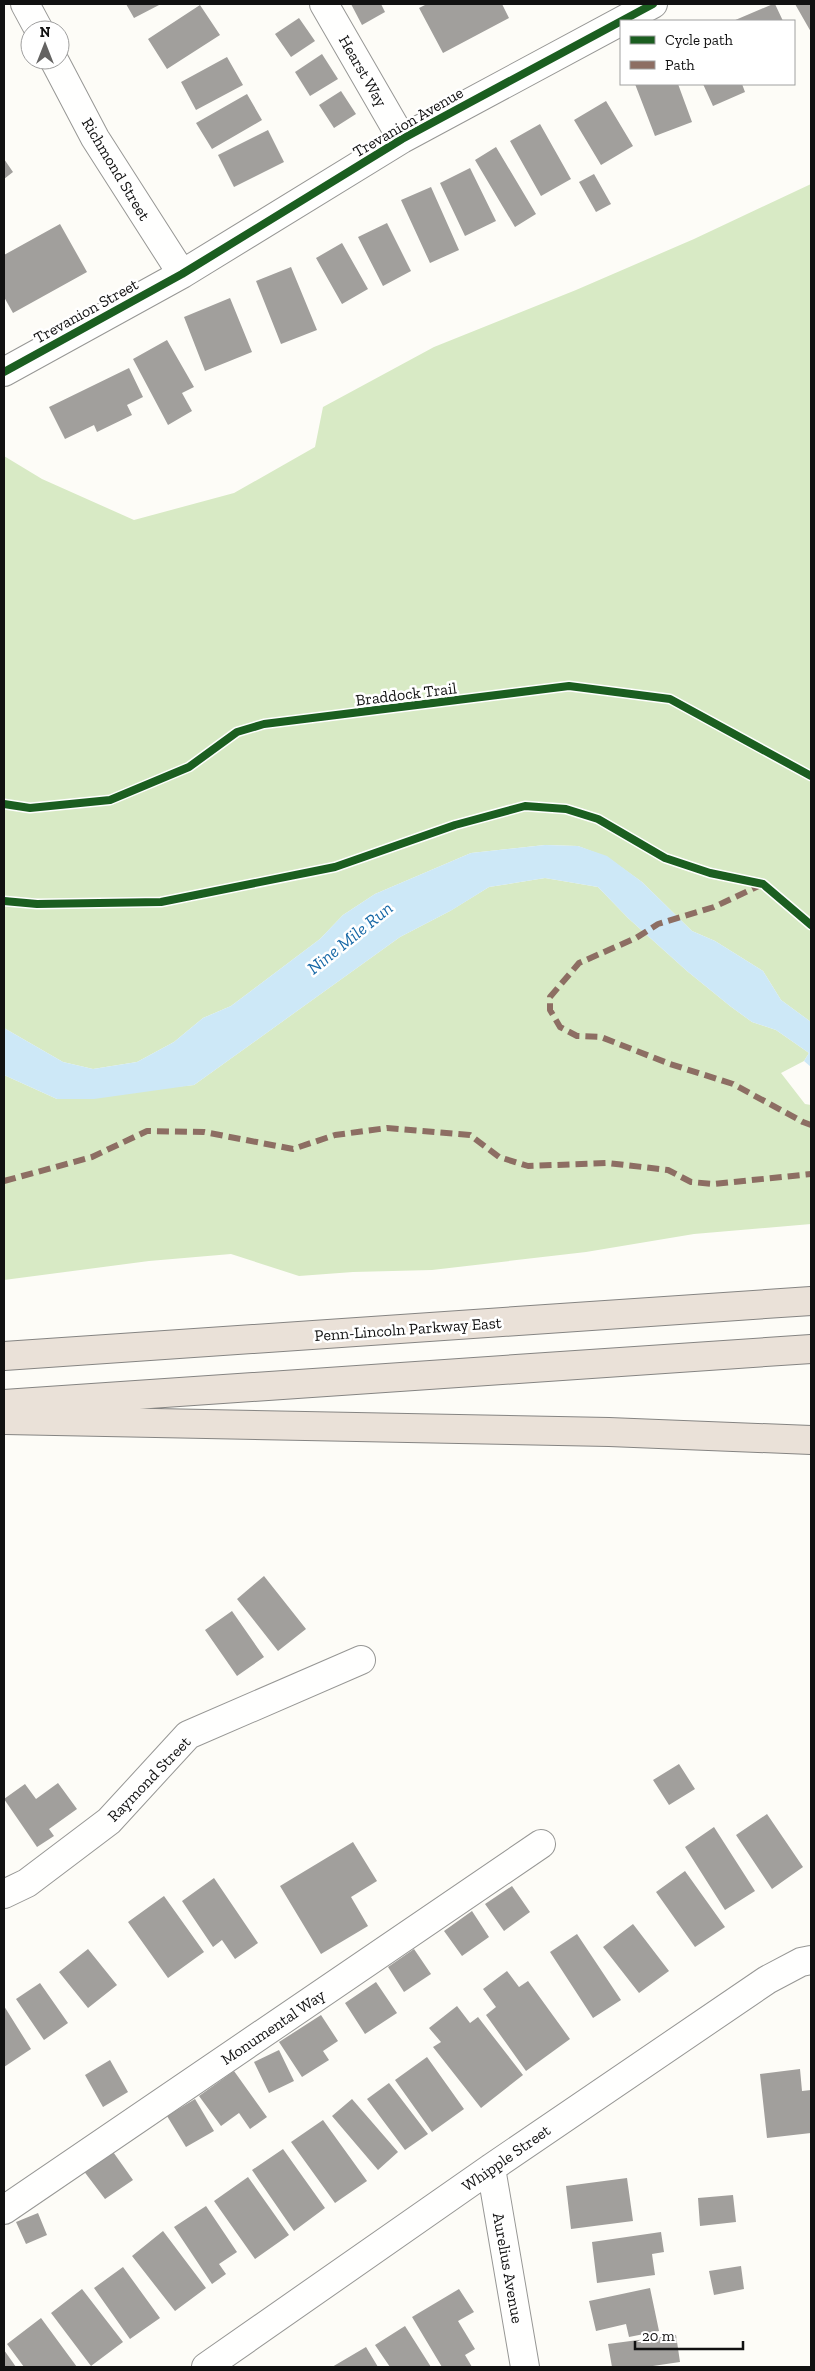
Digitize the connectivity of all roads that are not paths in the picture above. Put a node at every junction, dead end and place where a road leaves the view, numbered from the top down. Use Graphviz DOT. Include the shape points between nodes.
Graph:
graph roads {
  1 [pos="25,4"];
  2 [pos="324,4"];
  3 [pos="653,4"];
  4 [pos="618,12"];
  5 [pos="34,20"];
  6 [pos="59,70"];
  7 [pos="402,139"];
  8 [pos="182,274"];
  9 [pos="4,372"];
  10 [pos="811,1301"];
  11 [pos="811,1349"];
  12 [pos="4,1356"];
  13 [pos="4,1404"];
  14 [pos="4,1420"];
  15 [pos="774,1439"];
  16 [pos="811,1440"];
  17 [pos="811,1446"];
  18 [pos="361,1660"];
  19 [pos="541,1844"];
  20 [pos="4,1894"];
  21 [pos="811,1960"];
  22 [pos="491,2168"];
  23 [pos="4,2210"];
  24 [pos="206,2367"];
  25 [pos="525,2367"];
  1 -- 5 [label="street"];
  2 -- 7 [label="street, Hearst Way"];
  3 -- 4 [label="street, Trevanion Avenue"];
  4 -- 7 [label="street, Trevanion Avenue"];
  6 -- 8 [label="street, Richmond Street" via="95,138"];
  7 -- 8 [label="street, Trevanion Avenue"];
  8 -- 9 [label="street, Trevanion Street"];
  10 -- 12 [label="highway, Penn-Lincoln Parkway East"];
  11 -- 13 [label="highway"];
  14 -- 15 [label="highway" via="600,1431"];
  15 -- 16 [label="highway"];
  15 -- 17 [label="highway"];
  18 -- 20 [label="street, Raymond Street" via="188,1735 109,1821 27,1883"];
  19 -- 23 [label="street, Monumental Way"];
  21 -- 22 [label="street, Whipple Street" via="800,1962 767,1980"];
  22 -- 24 [label="street, Whipple Street"];
  22 -- 25 [label="street, Aurelius Avenue"];
}
